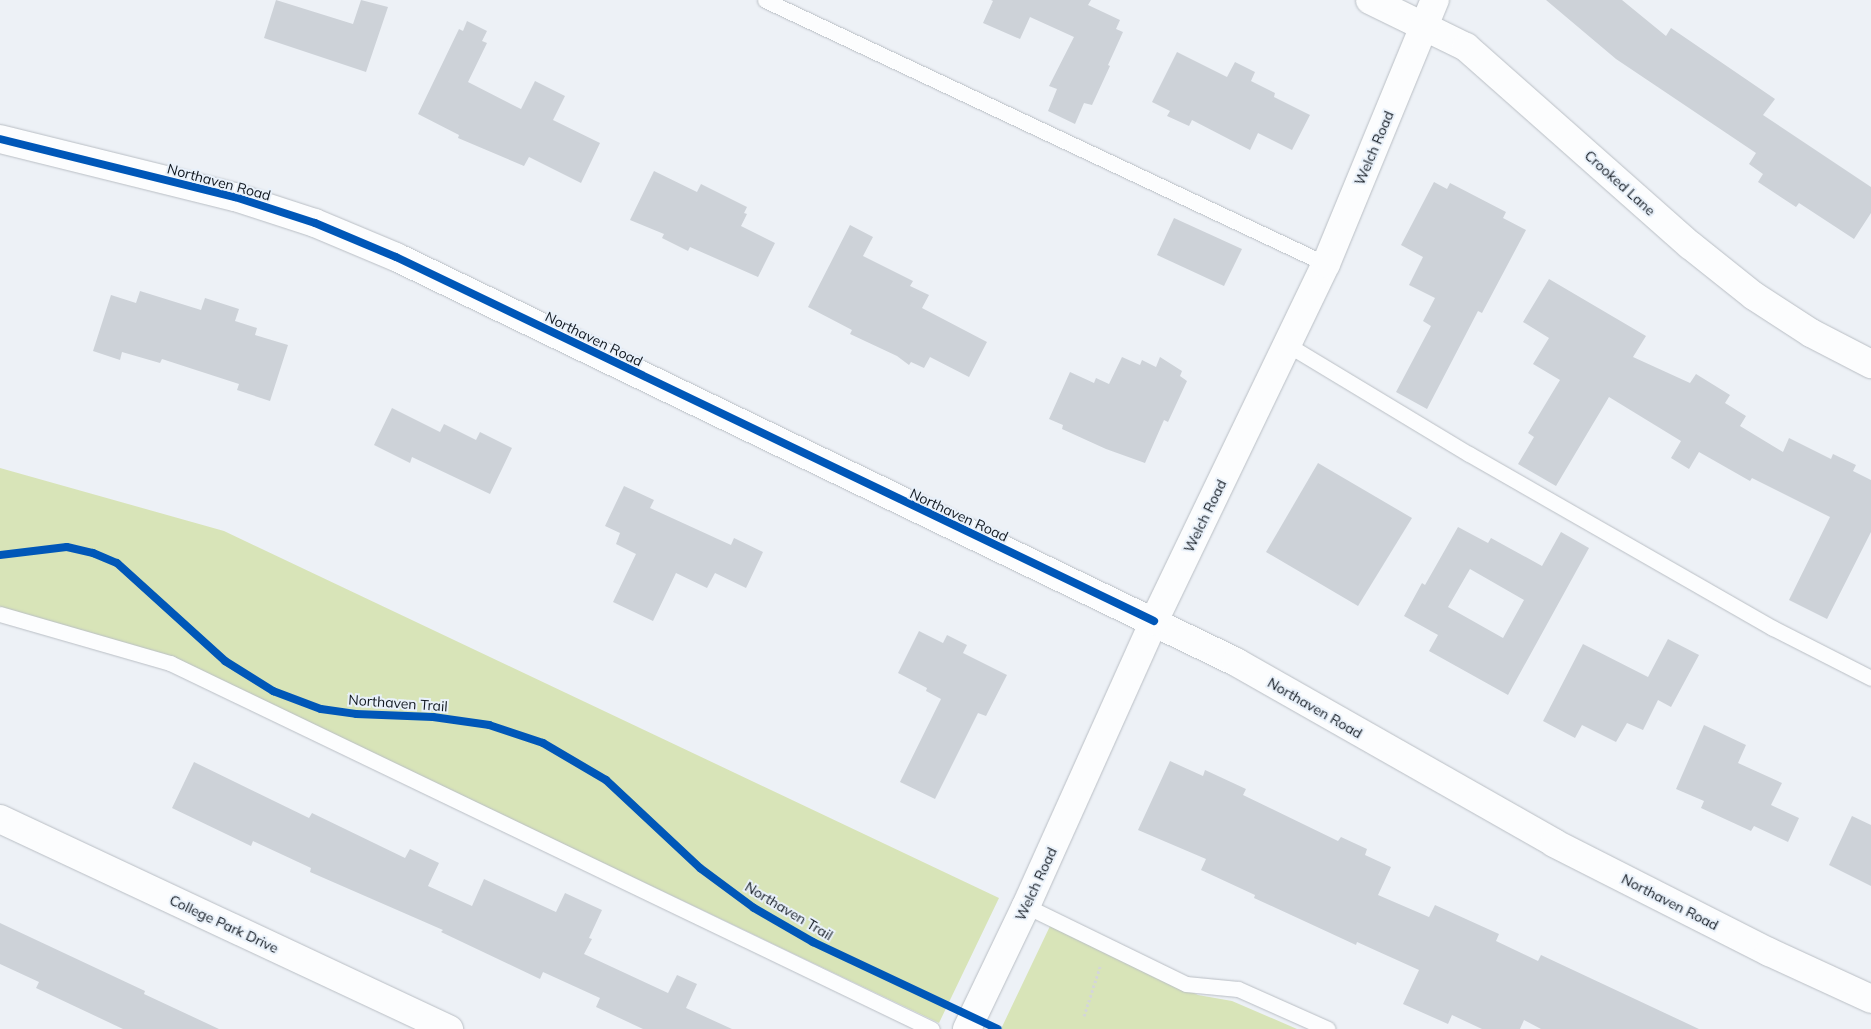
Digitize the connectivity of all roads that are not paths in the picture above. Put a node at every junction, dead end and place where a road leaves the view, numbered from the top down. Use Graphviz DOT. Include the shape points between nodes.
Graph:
graph roads {
  1 [pos="765,0"];
  2 [pos="1370,0"];
  3 [pos="1435,0"];
  4 [pos="1425,26"];
  5 [pos="0,139"];
  6 [pos="1326,264"];
  7 [pos="1288,345"];
  8 [pos="1871,364"];
  9 [pos="0,614"];
  10 [pos="1154,621"];
  11 [pos="1871,678"];
  12 [pos="0,819"];
  13 [pos="1026,906"];
  14 [pos="1871,999"];
  15 [pos="449,1029"];
  16 [pos="932,1029"];
  17 [pos="967,1029"];
  18 [pos="1328,1029"];
  1 -- 6 [label="lane"];
  2 -- 4 [label="street, Crooked Lane"];
  3 -- 4 [label="street, Welch Road"];
  4 -- 6 [label="street, Welch Road"];
  4 -- 8 [label="street, Crooked Lane" via="1466,47 1690,245 1754,296 1811,333"];
  5 -- 10 [label="street, Northaven Road" via="235,197 315,223 405,262"];
  6 -- 7 [label="street, Welch Road"];
  7 -- 10 [label="street, Welch Road"];
  7 -- 11 [label="lane" via="1468,454 1773,628"];
  9 -- 16 [label="lane" via="170,662"];
  10 -- 13 [label="street, Welch Road"];
  10 -- 14 [label="street, Northaven Road" via="1236,662 1554,842 1769,952"];
  12 -- 15 [label="street, College Park Drive"];
  13 -- 17 [label="street, Welch Road"];
  13 -- 18 [label="lane" via="1186,984 1238,989"];
}
